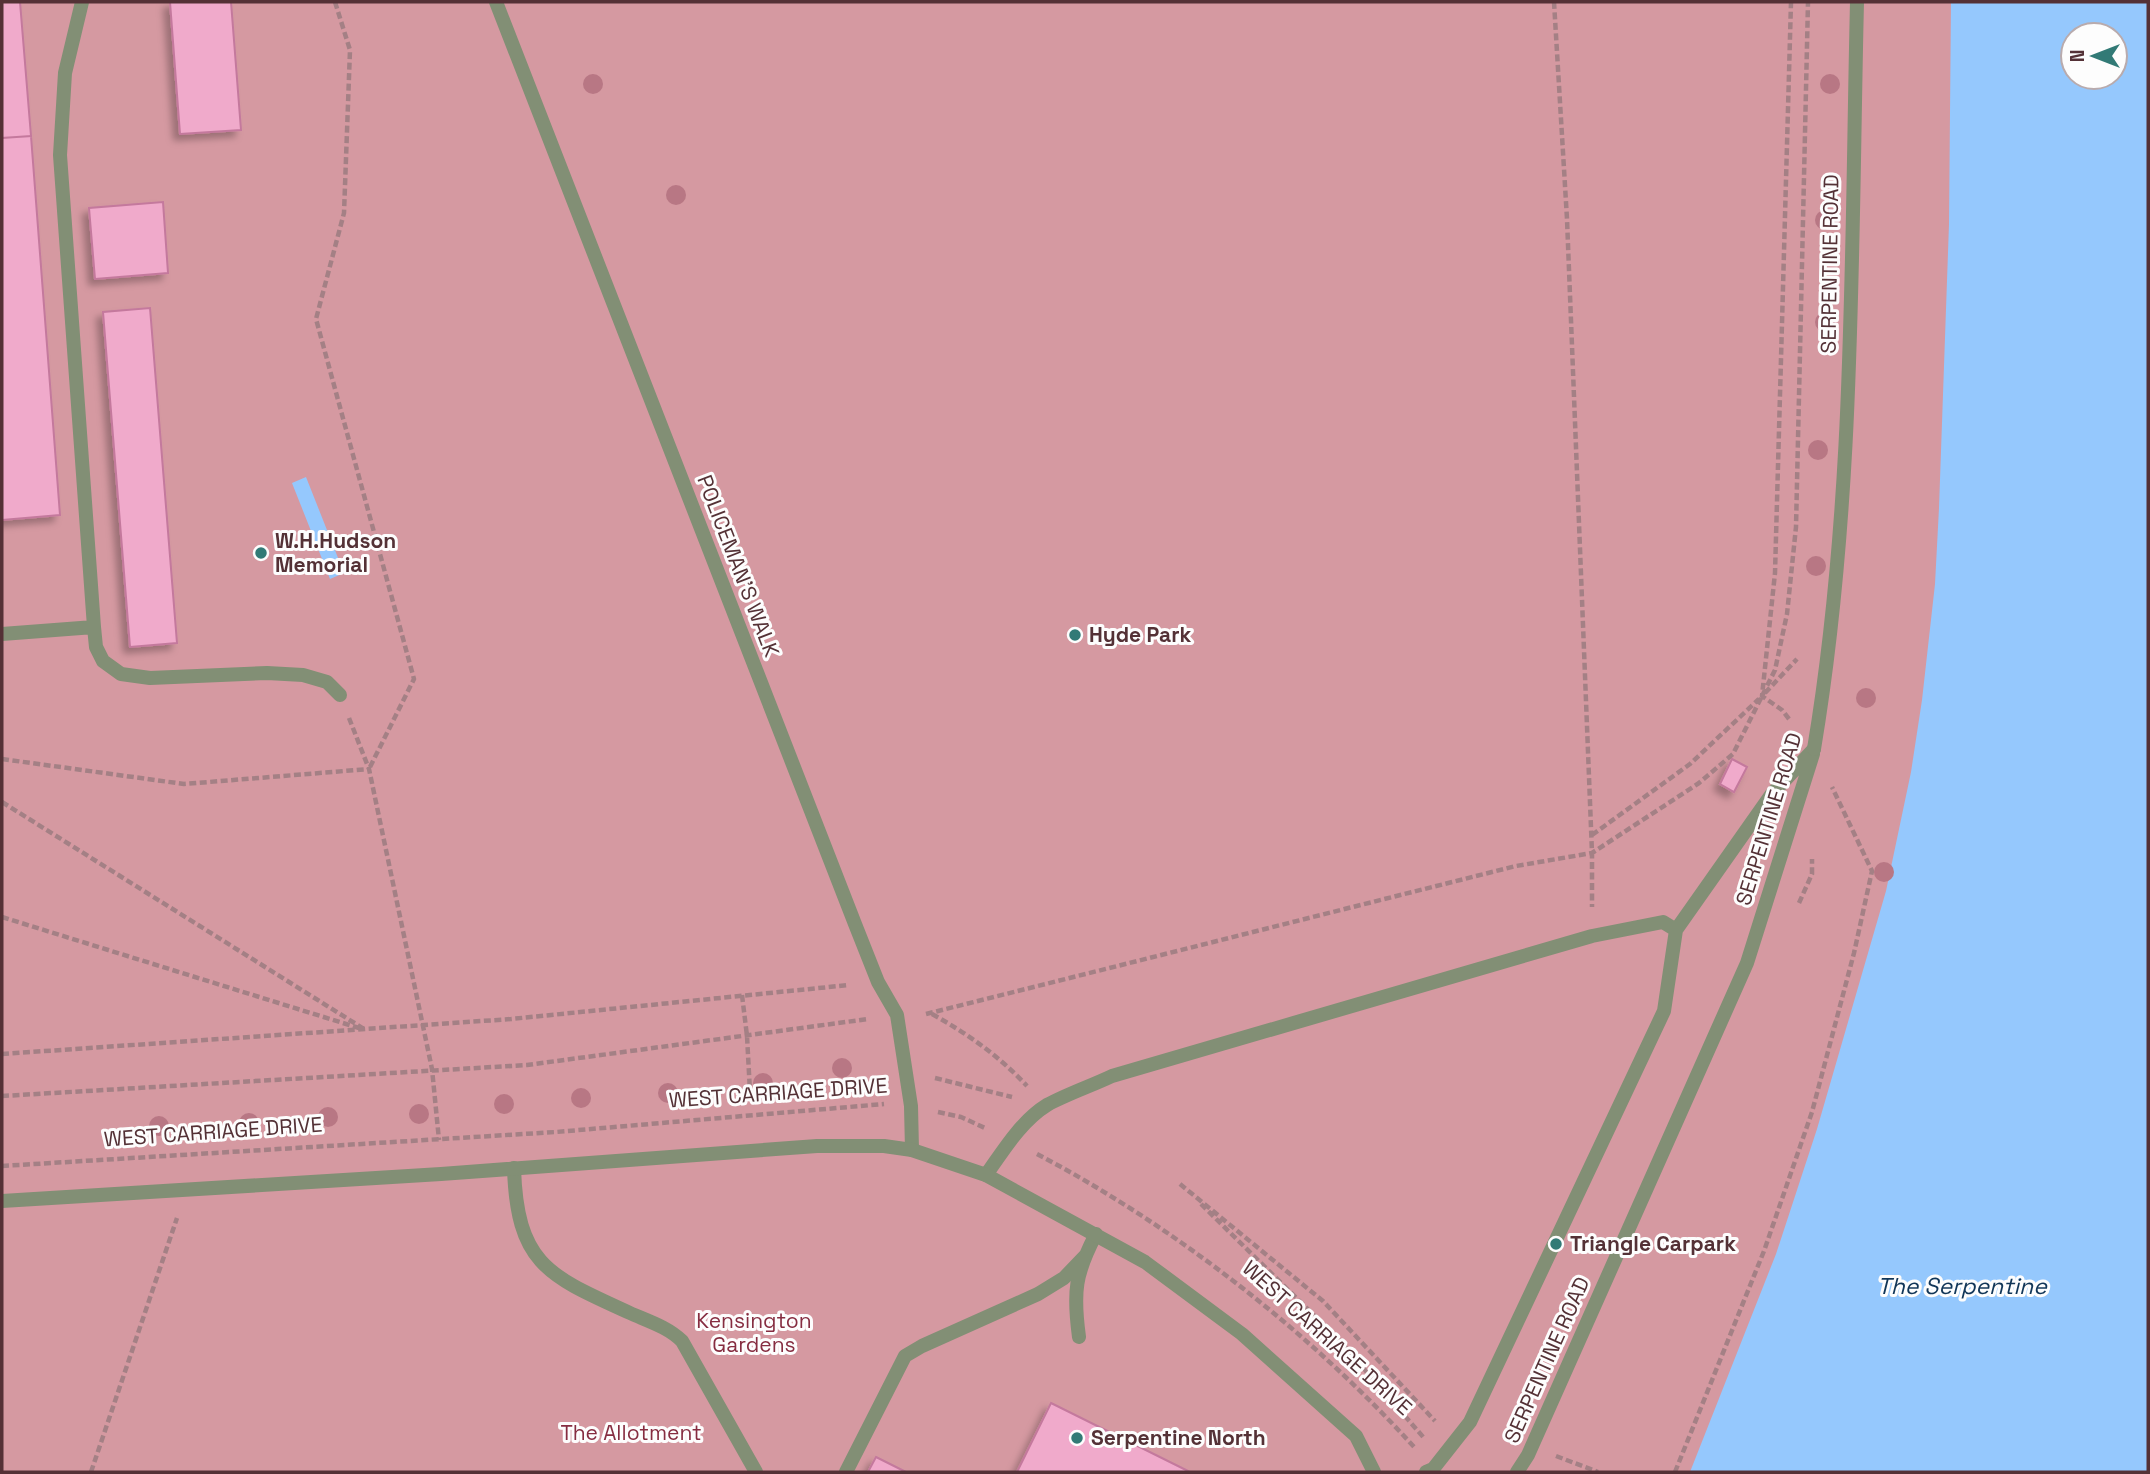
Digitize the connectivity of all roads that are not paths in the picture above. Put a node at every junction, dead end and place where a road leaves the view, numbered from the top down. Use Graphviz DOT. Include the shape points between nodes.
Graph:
graph roads {
  1 [pos="82,2"];
  2 [pos="496,2"];
  3 [pos="1857,2"];
  4 [pos="94,627"];
  5 [pos="2,634"];
  6 [pos="340,695"];
  7 [pos="1814,749"];
  8 [pos="1676,930"];
  9 [pos="912,1150"];
  10 [pos="514,1168"];
  11 [pos="986,1175"];
  12 [pos="2,1201"];
  13 [pos="1096,1234"];
  14 [pos="1084,1256"];
  15 [pos="1079,1337"];
  16 [pos="1432,1467"];
  17 [pos="756,1472"];
  18 [pos="846,1472"];
  19 [pos="1374,1472"];
  20 [pos="1517,1472"];
  1 -- 4 [label="street" via="65,73 60,155"];
  2 -- 9 [label="street, POLICEMAN'S WALK" via="878,982 897,1016 911,1106"];
  3 -- 7 [label="street, SERPENTINE ROAD" via="1847,429 1833,621"];
  4 -- 5 [label="street"];
  4 -- 6 [label="street" via="103,661 121,674 150,678 303,675 327,682"];
  7 -- 8 [label="street" via="1771,795"];
  7 -- 20 [label="street, SERPENTINE ROAD" via="1746,963"];
  8 -- 11 [label="street" via="1664,922 1592,936 1112,1076 1046,1106 1011,1140"];
  8 -- 16 [label="street" via="1664,1011 1470,1422"];
  9 -- 10 [label="street" via="817,1146"];
  9 -- 11 [label="street"];
  10 -- 12 [label="street"];
  10 -- 17 [label="street" via="521,1226 541,1262 576,1288 682,1341"];
  11 -- 13 [label="street"];
  13 -- 14 [label="street"];
  13 -- 19 [label="street" via="1146,1262 1242,1334 1356,1436"];
  14 -- 15 [label="street" via="1076,1281"];
  14 -- 18 [label="street" via="1064,1278 1038,1294 905,1356"];
}
